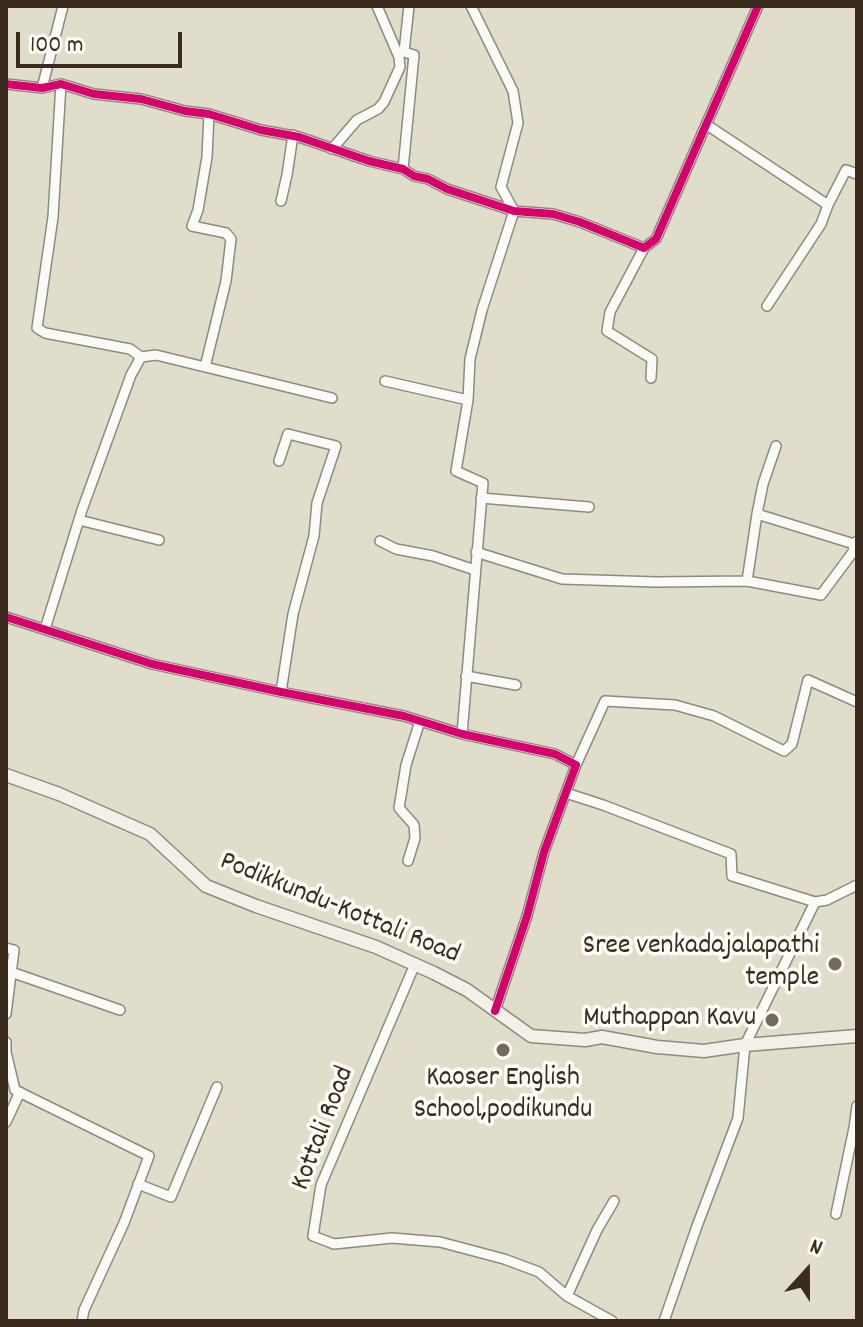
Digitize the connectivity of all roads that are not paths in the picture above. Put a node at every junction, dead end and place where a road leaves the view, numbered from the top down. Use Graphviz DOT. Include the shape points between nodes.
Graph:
graph roads {
  1 [pos="63,6"];
  2 [pos="377,6"];
  3 [pos="409,6"];
  4 [pos="471,6"];
  5 [pos="758,6"];
  6 [pos="6,84"];
  7 [pos="61,84"];
  8 [pos="42,88"];
  9 [pos="209,114"];
  10 [pos="707,125"];
  11 [pos="293,135"];
  12 [pos="332,149"];
  13 [pos="403,169"];
  14 [pos="857,174"];
  15 [pos="281,201"];
  16 [pos="828,205"];
  17 [pos="514,211"];
  18 [pos="644,248"];
  19 [pos="767,306"];
  20 [pos="141,357"];
  21 [pos="205,367"];
  22 [pos="651,378"];
  23 [pos="385,381"];
  24 [pos="332,398"];
  25 [pos="468,400"];
  26 [pos="776,446"];
  27 [pos="279,461"];
  28 [pos="481,498"];
  29 [pos="589,507"];
  30 [pos="757,514"];
  31 [pos="79,520"];
  32 [pos="159,540"];
  33 [pos="380,541"];
  34 [pos="856,542"];
  35 [pos="476,552"];
  36 [pos="475,570"];
  37 [pos="747,581"];
  38 [pos="6,617"];
  39 [pos="45,629"];
  40 [pos="466,676"];
  41 [pos="516,685"];
  42 [pos="281,692"];
  43 [pos="857,702"];
  44 [pos="420,721"];
  45 [pos="462,734"];
  46 [pos="576,765"];
  47 [pos="6,775"];
  48 [pos="566,793"];
  49 [pos="408,861"];
  50 [pos="857,885"];
  51 [pos="815,902"];
  52 [pos="6,948"];
  53 [pos="415,964"];
  54 [pos="11,972"];
  55 [pos="120,1010"];
  56 [pos="495,1011"];
  57 [pos="6,1014"];
  58 [pos="857,1036"];
  59 [pos="6,1042"];
  60 [pos="745,1045"];
  61 [pos="6,1052"];
  62 [pos="217,1087"];
  63 [pos="20,1092"];
  64 [pos="857,1106"];
  65 [pos="6,1122"];
  66 [pos="138,1184"];
  67 [pos="614,1201"];
  68 [pos="836,1214"];
  69 [pos="567,1296"];
  70 [pos="82,1321"];
  71 [pos="612,1321"];
  72 [pos="664,1321"];
  1 -- 8 [label="street"];
  2 -- 12 [label="street" via="400,67 384,102 357,120"];
  3 -- 13 [label="street" via="404,52 414,55"];
  4 -- 17 [label="street" via="513,91 518,123 501,187"];
  5 -- 10 [label="street"];
  6 -- 8 [label="street"];
  7 -- 8 [label="street"];
  7 -- 9 [label="street"];
  7 -- 20 [label="street" via="53,217 37,328 130,349"];
  9 -- 11 [label="street"];
  9 -- 21 [label="street" via="207,157 192,226 226,233 231,239"];
  10 -- 16 [label="street"];
  10 -- 18 [label="street" via="656,239"];
  11 -- 12 [label="street"];
  11 -- 15 [label="street"];
  12 -- 13 [label="street"];
  13 -- 17 [label="street"];
  14 -- 16 [label="street" via="846,170"];
  16 -- 19 [label="street"];
  17 -- 18 [label="street" via="553,214"];
  17 -- 25 [label="street" via="470,359"];
  18 -- 22 [label="street" via="610,312 607,331 652,359"];
  20 -- 21 [label="street" via="156,355"];
  20 -- 31 [label="street"];
  21 -- 24 [label="street"];
  23 -- 25 [label="street"];
  25 -- 28 [label="street" via="456,471 483,483"];
  26 -- 30 [label="street"];
  27 -- 42 [label="street" via="288,434 336,446 317,503"];
  28 -- 29 [label="street"];
  28 -- 35 [label="street"];
  30 -- 34 [label="street"];
  30 -- 37 [label="street"];
  31 -- 32 [label="street"];
  31 -- 39 [label="street"];
  33 -- 36 [label="street"];
  34 -- 37 [label="street" via="821,595"];
  35 -- 36 [label="street"];
  35 -- 37 [label="street" via="562,579"];
  36 -- 40 [label="street"];
  38 -- 39 [label="street"];
  39 -- 42 [label="street" via="152,664"];
  40 -- 41 [label="street"];
  40 -- 45 [label="street"];
  42 -- 44 [label="street"];
  43 -- 46 [label="street" via="808,680 792,744 784,751 714,716 675,705 605,701"];
  44 -- 45 [label="street"];
  44 -- 49 [label="street" via="399,808 414,825"];
  45 -- 46 [label="street" via="555,754"];
  46 -- 48 [label="street"];
  47 -- 53 [label="main road, Podikkundu-Kottali Road" via="150,834 206,886"];
  48 -- 51 [label="street" via="731,854 732,876"];
  48 -- 56 [label="street"];
  50 -- 51 [label="street"];
  51 -- 60 [label="street"];
  52 -- 54 [label="street" via="14,950"];
  53 -- 56 [label="main road, Podikkundu-Kottali Road"];
  53 -- 69 [label="street, Kottali Road" via="321,1185 313,1236 334,1244 392,1238 440,1242 539,1272"];
  54 -- 55 [label="street"];
  54 -- 57 [label="street"];
  56 -- 60 [label="main road, Podikkundu-Kottali Road" via="531,1036 602,1037 704,1051"];
  58 -- 60 [label="main road, Podikkundu-Kottali Road"];
  59 -- 61 [label="street"];
  60 -- 72 [label="street" via="738,1118"];
  61 -- 63 [label="street" via="15,1090"];
  62 -- 66 [label="street" via="171,1197"];
  63 -- 65 [label="street"];
  63 -- 66 [label="street" via="149,1156"];
  64 -- 68 [label="street"];
  66 -- 70 [label="street"];
  67 -- 69 [label="street"];
  69 -- 71 [label="street, Kottali Road"];
}
